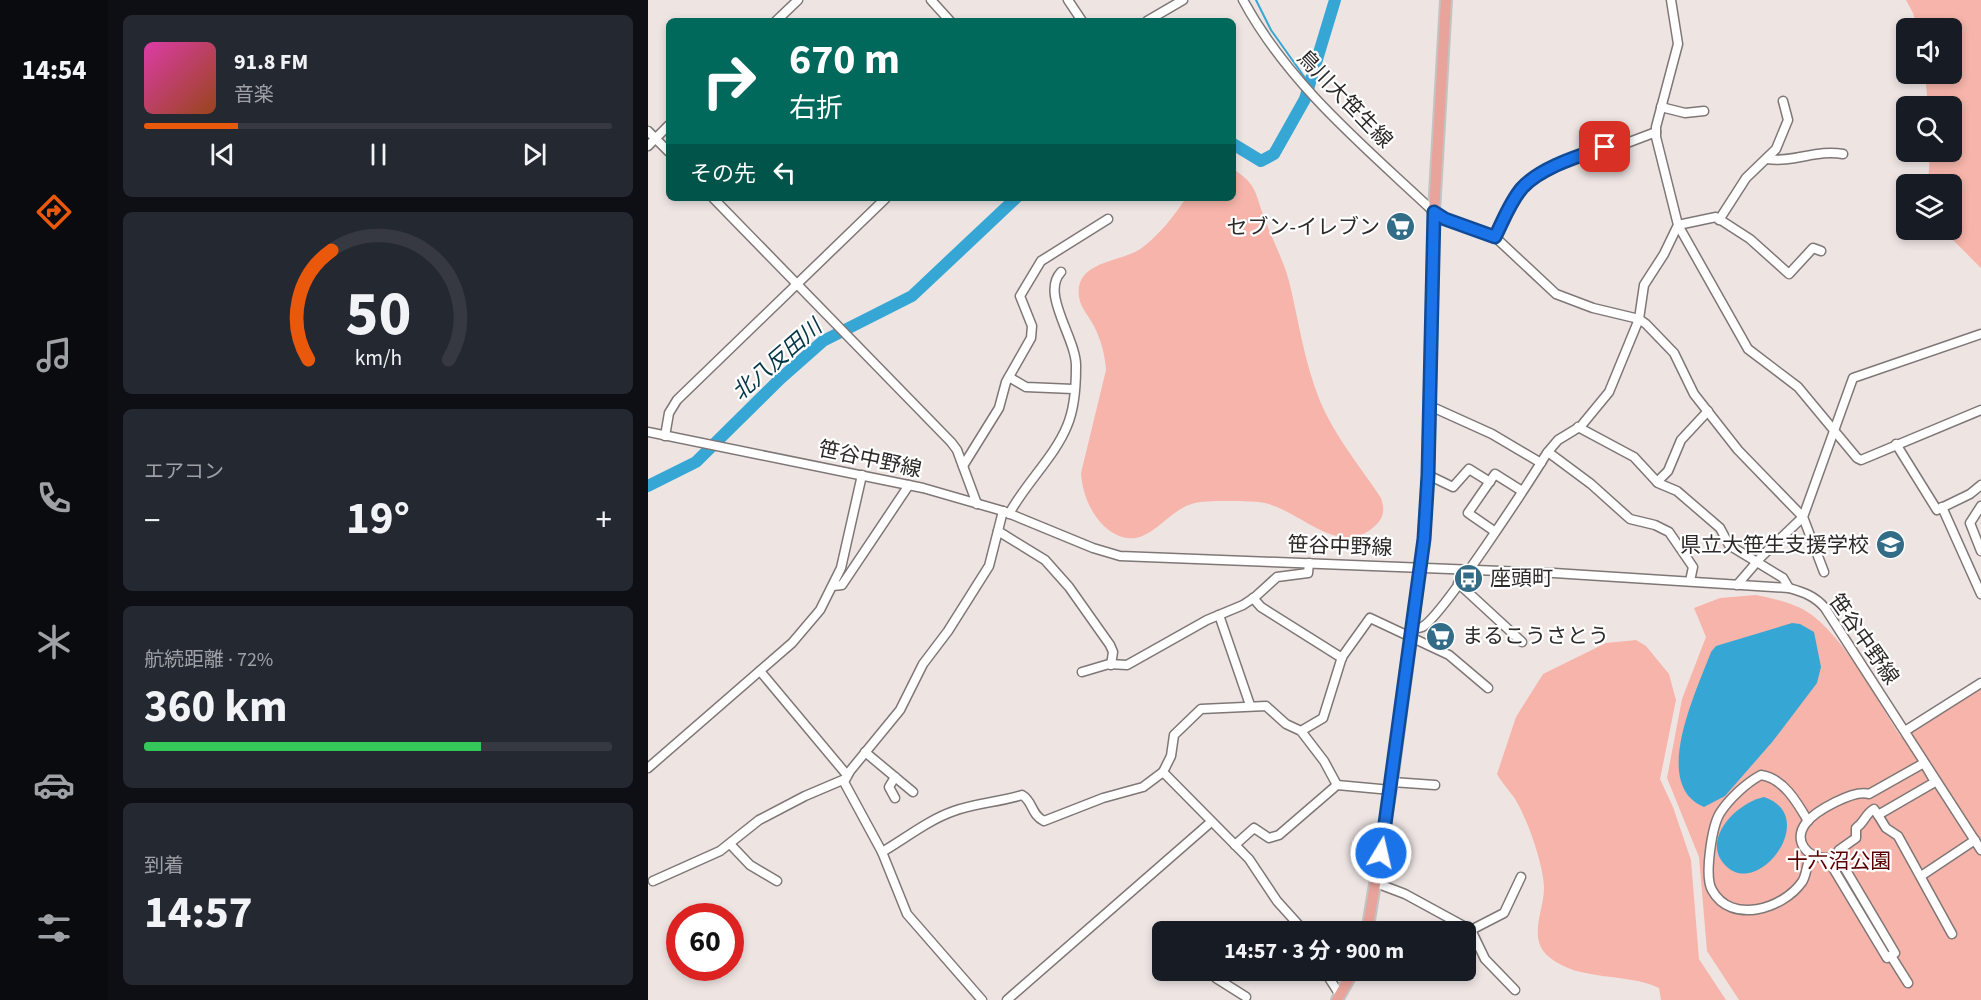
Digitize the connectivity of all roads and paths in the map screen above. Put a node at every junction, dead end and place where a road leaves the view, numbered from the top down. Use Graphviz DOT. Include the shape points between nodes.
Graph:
graph roads {
  1 [pos="798,0"];
  2 [pos="931,0"];
  3 [pos="1068,0"];
  4 [pos="1183,0"];
  5 [pos="1243,0"];
  6 [pos="1446,0"];
  7 [pos="1671,0"];
  8 [pos="779,18"];
  9 [pos="947,18"];
  10 [pos="1080,18"];
  11 [pos="1152,18"];
  12 [pos="1783,101"];
  13 [pos="1661,107"];
  14 [pos="1704,111"];
  15 [pos="666,128"];
  16 [pos="648,131"];
  17 [pos="1656,132"];
  18 [pos="655,138"];
  19 [pos="648,146"];
  20 [pos="666,149"];
  21 [pos="1843,154"];
  22 [pos="1767,159"];
  23 [pos="716,201"];
  24 [pos="883,201"];
  25 [pos="1434,212"];
  26 [pos="1108,219"];
  27 [pos="1719,220"];
  28 [pos="1678,225"];
  29 [pos="1495,237"];
  30 [pos="1821,251"];
  31 [pos="1061,272"];
  32 [pos="797,285"];
  33 [pos="1639,319"];
  34 [pos="1981,334"];
  35 [pos="1009,377"];
  36 [pos="1073,389"];
  37 [pos="1430,406"];
  38 [pos="1981,410"];
  39 [pos="1708,411"];
  40 [pos="1578,427"];
  41 [pos="648,432"];
  42 [pos="1834,433"];
  43 [pos="665,436"];
  44 [pos="1896,444"];
  45 [pos="1548,452"];
  46 [pos="1541,463"];
  47 [pos="963,466"];
  48 [pos="862,475"];
  49 [pos="1428,475"];
  50 [pos="1490,482"];
  51 [pos="1657,482"];
  52 [pos="909,485"];
  53 [pos="1981,485"];
  54 [pos="1522,491"];
  55 [pos="977,504"];
  56 [pos="1981,506"];
  57 [pos="1942,507"];
  58 [pos="1006,513"];
  59 [pos="1803,517"];
  60 [pos="998,531"];
  61 [pos="1494,531"];
  62 [pos="1981,551"];
  63 [pos="1757,561"];
  64 [pos="1309,562"];
  65 [pos="1421,567"];
  66 [pos="1468,569"];
  67 [pos="1824,572"];
  68 [pos="1690,581"];
  69 [pos="1458,584"];
  70 [pos="1737,585"];
  71 [pos="833,586"];
  72 [pos="1789,588"];
  73 [pos="1981,594"];
  74 [pos="1253,598"];
  75 [pos="1219,615"];
  76 [pos="1412,632"];
  77 [pos="1522,642"];
  78 [pos="1342,658"];
  79 [pos="1112,665"];
  80 [pos="760,671"];
  81 [pos="1082,672"];
  82 [pos="1981,683"];
  83 [pos="1488,688"];
  84 [pos="1250,705"];
  85 [pos="1301,731"];
  86 [pos="1905,731"];
  87 [pos="865,752"];
  88 [pos="648,768"];
  89 [pos="1163,772"];
  90 [pos="846,777"];
  91 [pos="895,777"];
  92 [pos="1337,785"];
  93 [pos="1435,785"];
  94 [pos="1391,786"];
  95 [pos="913,792"];
  96 [pos="895,798"];
  97 [pos="1878,815"];
  98 [pos="1808,821"];
  99 [pos="1211,822"];
  100 [pos="1975,840"];
  101 [pos="730,844"];
  102 [pos="1235,845"];
  103 [pos="1981,850"];
  104 [pos="882,852"];
  105 [pos="1811,856"];
  106 [pos="1920,876"];
  107 [pos="1521,877"];
  108 [pos="653,881"];
  109 [pos="777,881"];
  110 [pos="1376,883"];
  111 [pos="1295,921"];
  112 [pos="1368,921"];
  113 [pos="1454,921"];
  114 [pos="1476,927"];
  115 [pos="1952,934"];
  116 [pos="1476,940"];
  117 [pos="1891,956"];
  118 [pos="1221,981"];
  119 [pos="1330,981"];
  120 [pos="1348,981"];
  121 [pos="1908,983"];
  122 [pos="1515,990"];
  123 [pos="1246,997"];
  124 [pos="1338,998"];
  125 [pos="982,1000"];
  126 [pos="1007,1000"];
  1 -- 8 [label="street"];
  2 -- 9 [label="street"];
  3 -- 10 [label="street"];
  4 -- 11 [label="street"];
  5 -- 25 [label="street, 鳥川大笹生線" via="1260,30 1313,97"];
  6 -- 25 [label="main road"];
  7 -- 13 [label="street" via="1678,44"];
  12 -- 22 [label="street" via="1788,120 1776,149"];
  13 -- 14 [label="street" via="1685,113"];
  13 -- 17 [label="street"];
  15 -- 18 [label="street"];
  16 -- 18 [label="street"];
  17 -- 28 [label="street"];
  17 -- 29 [label="street" via="1592,152 1527,183"];
  18 -- 19 [label="street"];
  18 -- 20 [label="street"];
  21 -- 22 [label="street" via="1816,153 1781,162"];
  22 -- 27 [label="street" via="1746,178"];
  23 -- 32 [label="street"];
  24 -- 32 [label="street"];
  25 -- 29 [label="street, 鳥川大笹生線"];
  25 -- 37 [label="main road"];
  26 -- 35 [label="street" via="1047,256 1035,270 1020,296 1033,331"];
  27 -- 28 [label="street" via="1713,216"];
  27 -- 30 [label="street" via="1750,239 1789,274 1813,248"];
  28 -- 33 [label="street" via="1644,285"];
  28 -- 42 [label="street" via="1748,349 1798,387"];
  29 -- 33 [label="street" via="1557,294"];
  31 -- 36 [label="street" via="1056,279 1055,305 1075,354"];
  32 -- 43 [label="street" via="677,400 669,412"];
  32 -- 47 [label="street" via="951,442"];
  33 -- 39 [label="street" via="1674,353 1694,394"];
  33 -- 40 [label="street" via="1609,392"];
  34 -- 42 [label="street" via="1853,378"];
  35 -- 36 [label="street" via="1026,387"];
  35 -- 47 [label="street" via="999,408"];
  36 -- 58 [label="street" via="1068,424"];
  37 -- 46 [label="street" via="1492,434"];
  37 -- 49 [label="main road"];
  38 -- 44 [label="street"];
  39 -- 51 [label="street" via="1682,440 1668,471"];
  39 -- 59 [label="street" via="1738,450"];
  40 -- 45 [label="street"];
  40 -- 51 [label="street" via="1621,447"];
  41 -- 43 [label="street, 笹谷中野線"];
  42 -- 44 [label="street" via="1861,460"];
  42 -- 59 [label="street"];
  43 -- 48 [label="street, 笹谷中野線"];
  44 -- 57 [label="street" via="1937,510"];
  45 -- 46 [label="street"];
  45 -- 68 [label="street" via="1630,519 1669,532 1693,567"];
  46 -- 54 [label="street"];
  47 -- 55 [label="street"];
  48 -- 52 [label="street, 笹谷中野線"];
  48 -- 71 [label="street" via="848,545"];
  49 -- 50 [label="street" via="1454,487 1469,469"];
  49 -- 65 [label="main road"];
  50 -- 54 [label="street" via="1496,474"];
  50 -- 61 [label="street" via="1468,513"];
  51 -- 63 [label="street" via="1677,491 1720,528 1729,546"];
  52 -- 55 [label="street, 笹谷中野線"];
  52 -- 71 [label="street" via="842,585"];
  53 -- 57 [label="street"];
  54 -- 61 [label="street"];
  55 -- 58 [label="street, 笹谷中野線"];
  56 -- 62 [label="street" via="1970,523"];
  57 -- 73 [label="street"];
  58 -- 60 [label="street"];
  58 -- 64 [label="street, 笹谷中野線" via="1120,556"];
  59 -- 63 [label="street"];
  59 -- 67 [label="street"];
  60 -- 79 [label="street" via="1045,560 1069,587 1110,645"];
  60 -- 87 [label="street" via="989,566 922,664 900,710"];
  61 -- 66 [label="street"];
  63 -- 70 [label="street"];
  63 -- 72 [label="street" via="1783,578"];
  64 -- 65 [label="street, 笹谷中野線"];
  64 -- 74 [label="street" via="1308,573 1277,577"];
  65 -- 66 [label="street, 笹谷中野線"];
  65 -- 76 [label="main road"];
  66 -- 68 [label="street, 笹谷中野線"];
  66 -- 69 [label="street"];
  68 -- 70 [label="street, 笹谷中野線"];
  69 -- 76 [label="street" via="1430,620"];
  69 -- 77 [label="street"];
  70 -- 72 [label="street, 笹谷中野線"];
  71 -- 80 [label="street" via="799,636"];
  72 -- 86 [label="street, 笹谷中野線" via="1817,599 1825,608"];
  74 -- 75 [label="street"];
  74 -- 78 [label="street"];
  75 -- 79 [label="street" via="1127,665"];
  75 -- 84 [label="street"];
  76 -- 78 [label="street" via="1393,632 1370,618"];
  76 -- 83 [label="street" via="1449,655"];
  76 -- 94 [label="main road"];
  78 -- 85 [label="street" via="1323,718"];
  79 -- 81 [label="street"];
  80 -- 88 [label="street"];
  80 -- 90 [label="street"];
  82 -- 86 [label="street"];
  84 -- 85 [label="street" via="1269,707 1286,724"];
  84 -- 89 [label="street" via="1201,709 1174,735 1171,756"];
  85 -- 92 [label="street"];
  86 -- 100 [label="street, 笹谷中野線"];
  87 -- 90 [label="street"];
  87 -- 91 [label="street"];
  89 -- 99 [label="street"];
  89 -- 104 [label="street" via="1143,787 1044,821 1022,795 962,808 932,820"];
  90 -- 101 [label="street" via="759,820"];
  90 -- 104 [label="street" via="844,782"];
  91 -- 95 [label="street"];
  91 -- 96 [label="street" via="889,787"];
  92 -- 94 [label="street"];
  92 -- 102 [label="street" via="1279,835 1269,838 1257,828 1252,829"];
  93 -- 94 [label="street"];
  94 -- 110 [label="main road"];
  97 -- 98 [label="street" via="1935,782 1924,763 1869,794 1858,792 1843,798"];
  97 -- 106 [label="street" via="1886,828 1898,836"];
  97 -- 117 [label="street" via="1874,809 1867,813 1856,828 1856,838 1837,855 1895,953"];
  98 -- 105 [label="street" via="1801,838 1803,848"];
  98 -- 105 [label="street" via="1776,780 1761,775 1753,779 1720,814 1711,852 1709,885 1727,905 1756,910 1784,899 1802,883"];
  99 -- 102 [label="street"];
  99 -- 126 [label="street"];
  100 -- 103 [label="street, 笹谷中野線"];
  100 -- 106 [label="street"];
  101 -- 108 [label="street"];
  101 -- 109 [label="street" via="750,865"];
  102 -- 111 [label="street"];
  104 -- 125 [label="street" via="907,914"];
  105 -- 117 [label="street" via="1827,858 1887,958"];
  106 -- 115 [label="street"];
  107 -- 114 [label="street" via="1504,913"];
  110 -- 112 [label="main road"];
  110 -- 113 [label="street"];
  116 -- 122 [label="street" via="1485,959"];
  117 -- 121 [label="street"];
  118 -- 123 [label="street"];
  119 -- 124 [label="street"];
  120 -- 124 [label="main road"];
}
